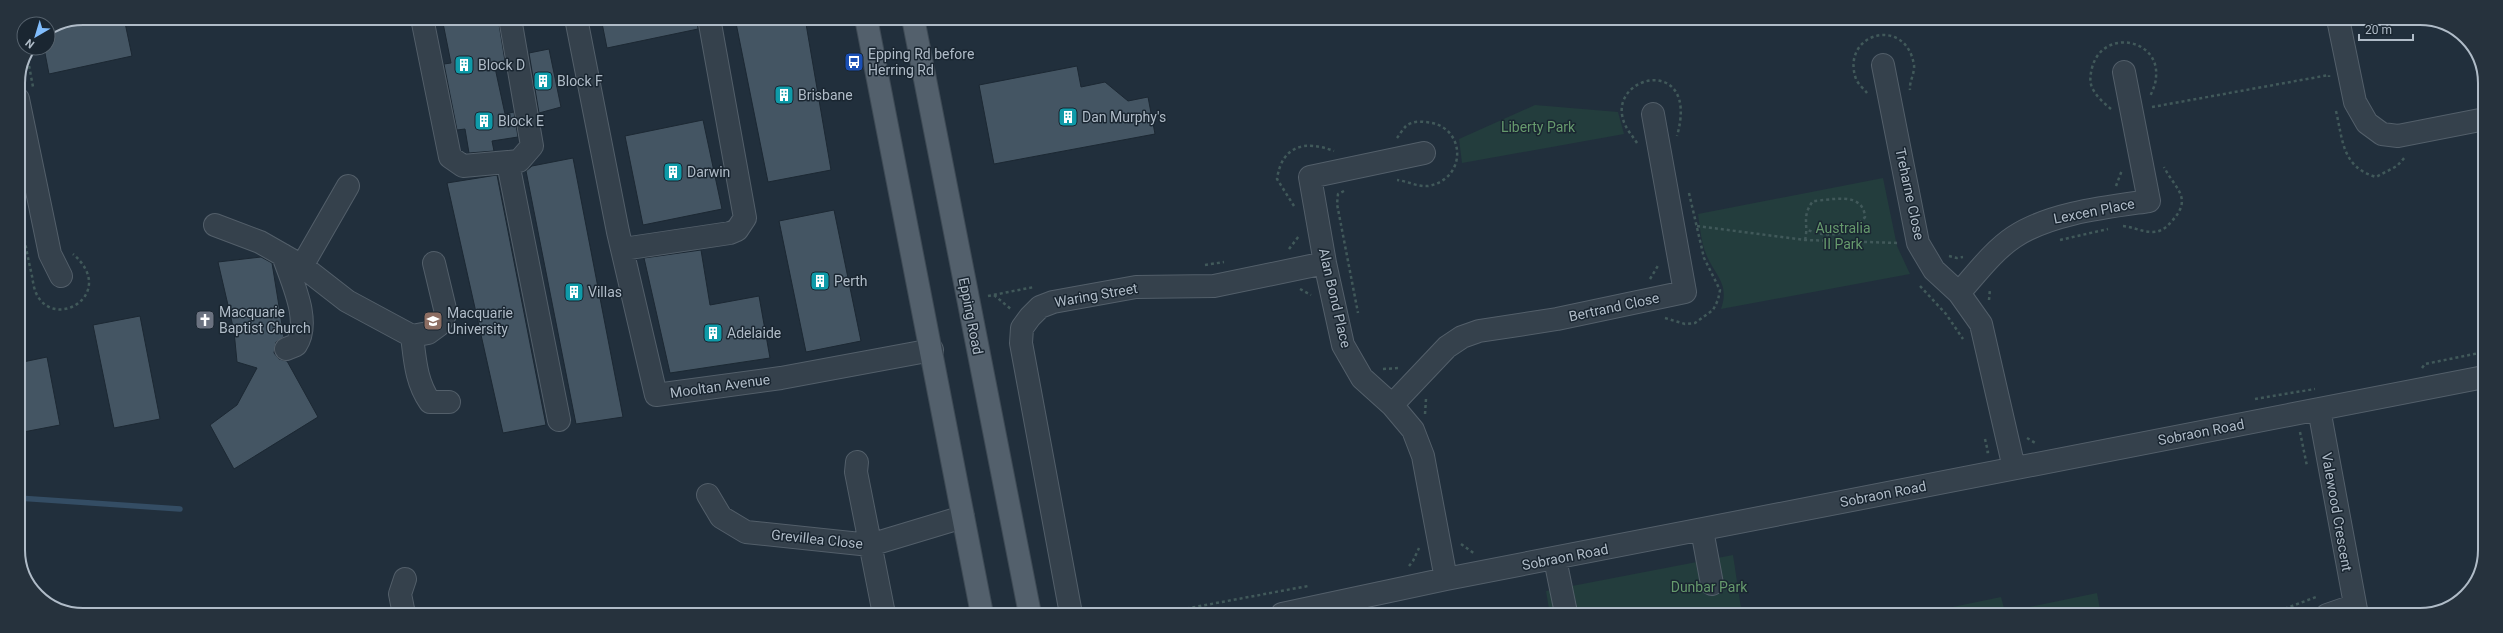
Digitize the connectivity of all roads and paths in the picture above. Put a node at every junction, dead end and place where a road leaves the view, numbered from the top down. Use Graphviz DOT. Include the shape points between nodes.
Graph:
graph roads {
  1 [pos="423,25"];
  2 [pos="511,25"];
  3 [pos="577,25"];
  4 [pos="710,25"];
  5 [pos="867,25"];
  6 [pos="914,25"];
  7 [pos="2339,25"];
  8 [pos="1883,65"];
  9 [pos="2124,72"];
  10 [pos="2329,75"];
  11 [pos="1911,95"];
  12 [pos="1870,99"];
  13 [pos="2152,108"];
  14 [pos="2113,112"];
  15 [pos="1654,114"];
  16 [pos="2154,115"];
  17 [pos="2478,120"];
  18 [pos="25,133"];
  19 [pos="1677,138"];
  20 [pos="1396,139"];
  21 [pos="1641,147"];
  22 [pos="1336,152"];
  23 [pos="1424,154"];
  24 [pos="2162,162"];
  25 [pos="508,163"];
  26 [pos="2124,168"];
  27 [pos="1391,181"];
  28 [pos="348,186"];
  29 [pos="2108,188"];
  30 [pos="1346,190"];
  31 [pos="1688,190"];
  32 [pos="1295,212"];
  33 [pos="215,225"];
  34 [pos="1697,226"];
  35 [pos="2120,226"];
  36 [pos="2112,228"];
  37 [pos="1808,230"];
  38 [pos="1300,231"];
  39 [pos="1299,238"];
  40 [pos="1805,240"];
  41 [pos="2053,241"];
  42 [pos="623,249"];
  43 [pos="1901,250"];
  44 [pos="283,255"];
  45 [pos="1947,255"];
  46 [pos="1965,256"];
  47 [pos="1661,258"];
  48 [pos="434,263"];
  49 [pos="1326,263"];
  50 [pos="302,266"];
  51 [pos="61,276"];
  52 [pos="1643,280"];
  53 [pos="1916,280"];
  54 [pos="1992,286"];
  55 [pos="1294,288"];
  56 [pos="1959,293"];
  57 [pos="987,296"];
  58 [pos="1313,297"];
  59 [pos="1992,307"];
  60 [pos="1016,313"];
  61 [pos="1657,316"];
  62 [pos="1360,320"];
  63 [pos="412,336"];
  64 [pos="1964,342"];
  65 [pos="286,349"];
  66 [pos="932,350"];
  67 [pos="2478,353"];
  68 [pos="1378,363"];
  69 [pos="1403,364"];
  70 [pos="2420,370"];
  71 [pos="2478,378"];
  72 [pos="1427,397"];
  73 [pos="2319,399"];
  74 [pos="2251,400"];
  75 [pos="449,402"];
  76 [pos="1392,405"];
  77 [pos="1428,418"];
  78 [pos="560,420"];
  79 [pos="2300,430"];
  80 [pos="1985,437"];
  81 [pos="2025,437"];
  82 [pos="2044,442"];
  83 [pos="1980,453"];
  84 [pos="857,462"];
  85 [pos="2014,468"];
  86 [pos="2308,469"];
  87 [pos="708,495"];
  88 [pos="964,517"];
  89 [pos="1702,530"];
  90 [pos="1460,538"];
  91 [pos="1418,542"];
  92 [pos="870,545"];
  93 [pos="1477,555"];
  94 [pos="1556,559"];
  95 [pos="1406,568"];
  96 [pos="405,579"];
  97 [pos="1446,579"];
  98 [pos="1712,584"];
  99 [pos="1310,586"];
  100 [pos="2324,605"];
  101 [pos="403,608"];
  102 [pos="883,608"];
  103 [pos="981,608"];
  104 [pos="1029,608"];
  105 [pos="1070,608"];
  106 [pos="1191,608"];
  107 [pos="1318,608"];
  108 [pos="1565,608"];
  109 [pos="2307,608"];
  110 [pos="2343,608"];
  111 [pos="2355,608"];
  1 -- 25 [label="street" via="450,157 463,166"];
  2 -- 25 [label="street" via="532,146 519,160"];
  3 -- 42 [label="street, Mooltan Avenue"];
  4 -- 42 [label="street" via="745,218 737,230 730,233"];
  5 -- 66 [label="main road"];
  6 -- 104 [label="main road, Epping Road"];
  7 -- 17 [label="street" via="2354,102 2378,140"];
  8 -- 56 [label="street, Treharne Close" via="1918,242 1934,270"];
  9 -- 56 [label="street, Lexcen Place" via="2149,201 2039,222 2014,237 1992,256"];
  10 -- 13 [label="path"];
  11 -- 12 [label="path" via="1909,88 1914,66 1911,55 1905,44 1895,36 1884,34 1872,36 1863,42 1855,53 1853,66 1857,80"];
  13 -- 14 [label="path" via="2150,97 2156,76 2155,63 2132,42 2120,42 2100,52 2094,59 2089,77 2093,91"];
  13 -- 16 [label="path"];
  15 -- 76 [label="street, Bertrand Close" via="1685,292 1557,319 1479,331 1462,337 1447,347"];
  18 -- 51 [label="street" via="50,254"];
  19 -- 21 [label="path" via="1683,116 1678,94 1671,85 1658,80 1640,82 1630,89 1622,109 1626,127"];
  20 -- 27 [label="path" via="1407,125 1418,121 1431,122 1443,126 1453,137 1458,153 1455,167 1446,178 1435,184 1426,186"];
  22 -- 32 [label="path" via="1308,144 1297,147 1283,160 1277,180"];
  23 -- 49 [label="street, Alan Bond Place" via="1310,177"];
  24 -- 35 [label="path" via="2180,188 2180,210 2165,228 2155,232"];
  25 -- 78 [label="street"];
  26 -- 29 [label="path" via="2115,186"];
  28 -- 50 [label="street"];
  30 -- 62 [label="path" via="1338,194 1337,204"];
  31 -- 34 [label="path"];
  33 -- 44 [label="street" via="260,242"];
  34 -- 40 [label="path"];
  34 -- 61 [label="path" via="1704,258 1720,290 1718,300 1713,310 1695,323 1685,324"];
  36 -- 41 [label="path"];
  37 -- 37 [label="path" via="1805,221 1806,210 1812,201 1850,199 1859,202 1865,210 1865,217 1859,226 1847,233 1816,233"];
  37 -- 40 [label="path"];
  38 -- 39 [label="path"];
  40 -- 43 [label="path" via="1898,242"];
  42 -- 66 [label="street, Mooltan Avenue" via="656,395 781,378"];
  44 -- 50 [label="street"];
  44 -- 65 [label="street" via="298,303 302,330 296,345"];
  45 -- 46 [label="path" via="1957,258"];
  47 -- 52 [label="path" via="1657,270 1650,279"];
  48 -- 63 [label="street" via="446,313 439,325 428,333"];
  49 -- 76 [label="street, Alan Bond Place" via="1343,345 1362,378"];
  49 -- 105 [label="street, Waring Street" via="1214,286 1136,287 1053,302 1040,307 1030,317 1022,328 1021,342"];
  50 -- 63 [label="street" via="347,301"];
  53 -- 64 [label="path" via="1946,314"];
  54 -- 59 [label="path" via="1989,290"];
  55 -- 58 [label="path" via="1303,290"];
  56 -- 85 [label="street, Treharne Close" via="1981,324"];
  57 -- 60 [label="path" via="994,295"];
  63 -- 75 [label="street" via="417,379 424,394 430,402"];
  66 -- 88 [label="main road"];
  67 -- 70 [label="path" via="2425,364"];
  68 -- 69 [label="path" via="1382,369 1400,368"];
  71 -- 73 [label="street, Sobraon Road"];
  72 -- 77 [label="path" via="1425,414"];
  73 -- 74 [label="path" via="2312,388"];
  73 -- 85 [label="street, Sobraon Road"];
  73 -- 111 [label="street, Valewood Crescent"];
  76 -- 97 [label="street, Alan Bond Place" via="1413,430 1423,456"];
  79 -- 86 [label="path"];
  80 -- 83 [label="path" via="1988,452"];
  81 -- 82 [label="path" via="2037,444"];
  84 -- 92 [label="street" via="856,472"];
  85 -- 89 [label="street, Sobraon Road"];
  87 -- 92 [label="street, Grevillea Close" via="721,518 746,532"];
  88 -- 92 [label="street, Grevillea Close"];
  88 -- 103 [label="main road"];
  89 -- 94 [label="street, Sobraon Road"];
  89 -- 98 [label="street"];
  90 -- 93 [label="path" via="1462,546"];
  91 -- 95 [label="path" via="1419,549 1414,561"];
  92 -- 102 [label="street"];
  94 -- 97 [label="street, Sobraon Road"];
  94 -- 108 [label="street"];
  96 -- 101 [label="street" via="400,594"];
  97 -- 107 [label="street, Sobraon Road"];
  99 -- 106 [label="path"];
  100 -- 109 [label="path"];
  100 -- 110 [label="street"];
}
